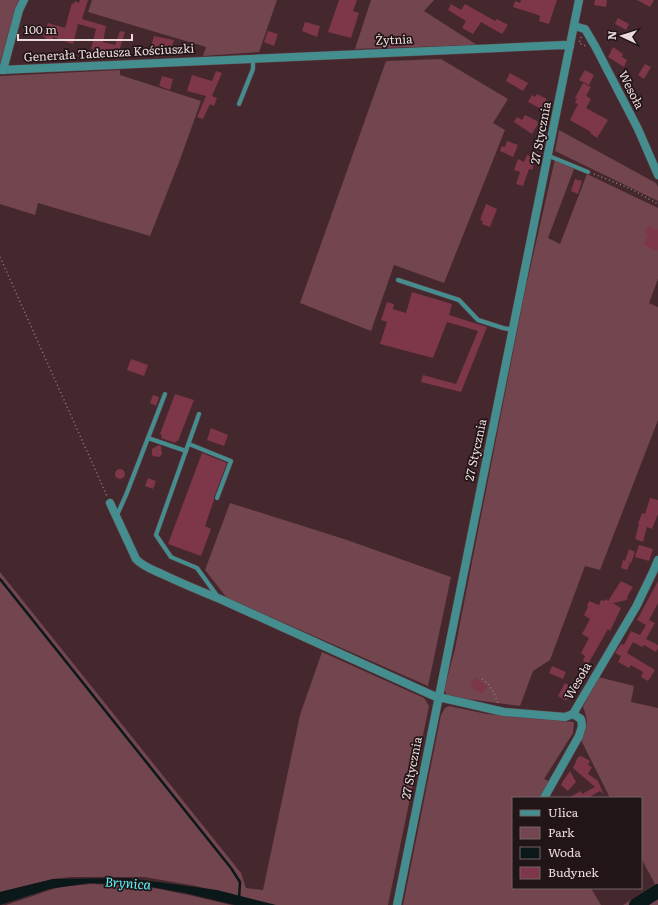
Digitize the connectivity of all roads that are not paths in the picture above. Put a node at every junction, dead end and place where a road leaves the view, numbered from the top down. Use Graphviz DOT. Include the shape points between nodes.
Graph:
graph roads {
  1 [pos="24,0"];
  2 [pos="579,0"];
  3 [pos="574,26"];
  4 [pos="570,46"];
  5 [pos="253,59"];
  6 [pos="219,60"];
  7 [pos="1,70"];
  8 [pos="240,104"];
  9 [pos="549,156"];
  10 [pos="588,172"];
  11 [pos="658,175"];
  12 [pos="398,280"];
  13 [pos="513,330"];
  14 [pos="165,394"];
  15 [pos="200,414"];
  16 [pos="148,438"];
  17 [pos="189,444"];
  18 [pos="186,451"];
  19 [pos="217,498"];
  20 [pos="110,504"];
  21 [pos="116,517"];
  22 [pos="658,560"];
  23 [pos="220,598"];
  24 [pos="438,697"];
  25 [pos="573,714"];
  26 [pos="545,797"];
  27 [pos="397,905"];
  1 -- 7 [label="street"];
  2 -- 3 [label="street, 27 Stycznia"];
  3 -- 4 [label="street, 27 Stycznia"];
  3 -- 11 [label="street, Wesoła" via="585,29 595,46 638,129"];
  4 -- 5 [label="street, Żytnia"];
  4 -- 9 [label="street, 27 Stycznia"];
  5 -- 6 [label="street, Żytnia"];
  5 -- 8 [label="lane" via="253,69"];
  6 -- 7 [label="street, Generała Tadeusza Kościuszki"];
  9 -- 10 [label="lane"];
  9 -- 13 [label="street, 27 Stycznia"];
  12 -- 13 [label="lane" via="459,300 478,320"];
  13 -- 24 [label="street, 27 Stycznia"];
  14 -- 16 [label="lane"];
  15 -- 17 [label="lane"];
  16 -- 18 [label="lane"];
  16 -- 21 [label="lane"];
  17 -- 18 [label="lane"];
  17 -- 19 [label="lane" via="231,461"];
  18 -- 23 [label="lane" via="156,535 171,557 197,568"];
  20 -- 21 [label="street, Wesoła"];
  21 -- 23 [label="street, Wesoła" via="138,562"];
  22 -- 25 [label="street, Wesoła" via="636,607"];
  23 -- 24 [label="street, Wesoła"];
  24 -- 25 [label="street, Wesoła" via="499,711 565,717"];
  24 -- 27 [label="street, 27 Stycznia"];
  25 -- 26 [label="street" via="581,720 579,736"];
}
